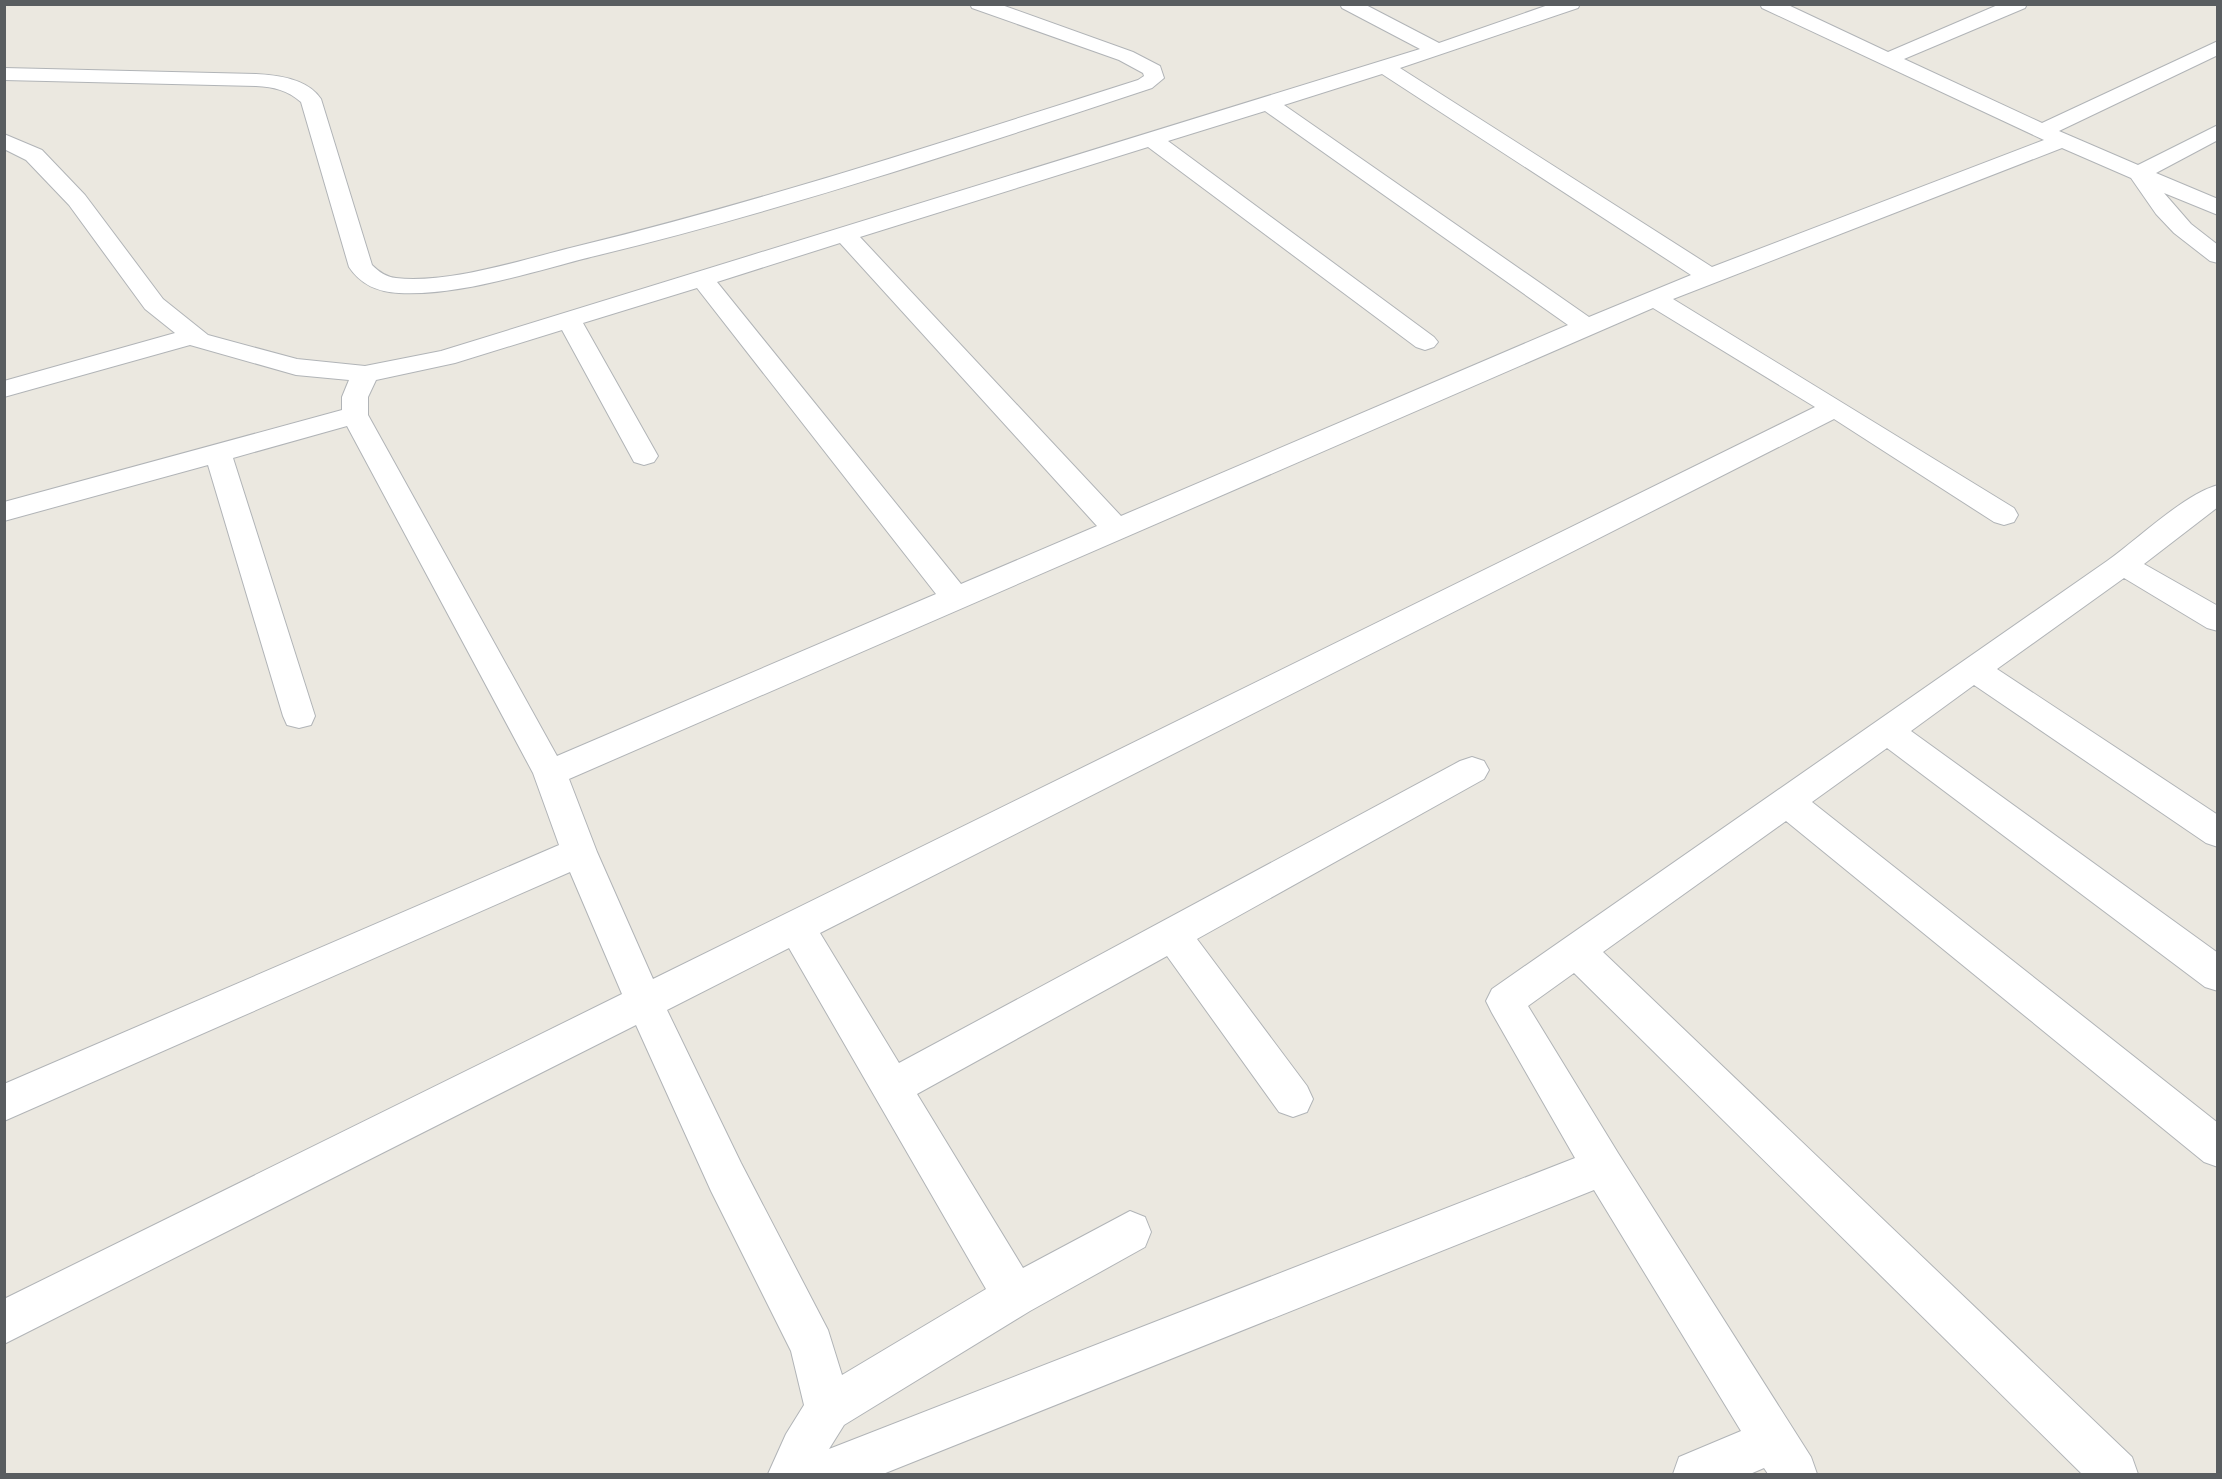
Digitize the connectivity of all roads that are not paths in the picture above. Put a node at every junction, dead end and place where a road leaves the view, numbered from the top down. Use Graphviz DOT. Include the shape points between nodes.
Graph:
graph roads {
  1 [pos="979,4"];
  2 [pos="1349,4"];
  3 [pos="1571,4"];
  4 [pos="1769,4"];
  5 [pos="2018,4"];
  6 [pos="2217,47"];
  7 [pos="1432,52"];
  8 [pos="1887,59"];
  9 [pos="1384,67"];
  10 [pos="4,74"];
  11 [pos="1269,103"];
  12 [pos="2217,131"];
  13 [pos="2051,135"];
  14 [pos="1151,139"];
  15 [pos="4,140"];
  16 [pos="2139,173"];
  17 [pos="2217,208"];
  18 [pos="845,234"];
  19 [pos="2217,256"];
  20 [pos="1711,277"];
  21 [pos="702,279"];
  22 [pos="1654,298"];
  23 [pos="569,320"];
  24 [pos="1587,327"];
  25 [pos="194,336"];
  26 [pos="1425,342"];
  27 [pos="365,374"];
  28 [pos="4,389"];
  29 [pos="1835,408"];
  30 [pos="355,415"];
  31 [pos="218,453"];
  32 [pos="644,456"];
  33 [pos="2212,505"];
  34 [pos="4,512"];
  35 [pos="2004,515"];
  36 [pos="1116,530"];
  37 [pos="2124,565"];
  38 [pos="956,598"];
  39 [pos="2217,620"];
  40 [pos="1975,670"];
  41 [pos="299,716"];
  42 [pos="1887,731"];
  43 [pos="1472,770"];
  44 [pos="550,772"];
  45 [pos="1787,802"];
  46 [pos="2217,833"];
  47 [pos="579,852"];
  48 [pos="796,926"];
  49 [pos="1172,934"];
  50 [pos="1576,950"];
  51 [pos="2217,975"];
  52 [pos="644,1001"];
  53 [pos="893,1087"];
  54 [pos="1293,1100"];
  55 [pos="4,1103"];
  56 [pos="2217,1148"];
  57 [pos="1603,1167"];
  58 [pos="1130,1232"];
  59 [pos="1015,1296"];
  60 [pos="4,1322"];
  61 [pos="828,1409"];
  62 [pos="1784,1458"];
  63 [pos="791,1474"];
  64 [pos="825,1474"];
  65 [pos="1696,1474"];
  66 [pos="2115,1474"];
  1 -- 10 [label="street" via="1126,56 1152,70 1154,78 931,154 666,230 442,283 383,283 361,267 311,99 302,90 276,81"];
  2 -- 7 [label="street"];
  3 -- 7 [label="street"];
  4 -- 8 [label="street"];
  5 -- 8 [label="street"];
  6 -- 13 [label="street"];
  7 -- 9 [label="street"];
  8 -- 13 [label="street"];
  9 -- 11 [label="street"];
  9 -- 20 [label="street"];
  11 -- 14 [label="street"];
  11 -- 24 [label="street"];
  12 -- 16 [label="street"];
  13 -- 16 [label="street"];
  13 -- 20 [label="street"];
  14 -- 18 [label="street"];
  14 -- 26 [label="street"];
  15 -- 25 [label="street" via="34,155 77,200 154,304"];
  16 -- 17 [label="street"];
  16 -- 19 [label="street" via="2164,211"];
  18 -- 21 [label="street"];
  18 -- 36 [label="street"];
  20 -- 22 [label="street"];
  21 -- 23 [label="street"];
  21 -- 38 [label="street"];
  22 -- 24 [label="street"];
  22 -- 29 [label="street"];
  23 -- 27 [label="street" via="446,358"];
  23 -- 32 [label="street"];
  24 -- 36 [label="street"];
  25 -- 27 [label="street" via="296,367"];
  25 -- 28 [label="street"];
  27 -- 30 [label="street" via="355,397"];
  29 -- 35 [label="street"];
  29 -- 48 [label="street"];
  30 -- 31 [label="street"];
  30 -- 44 [label="street"];
  31 -- 34 [label="street"];
  31 -- 41 [label="street"];
  33 -- 37 [label="street"];
  36 -- 38 [label="street"];
  37 -- 39 [label="street"];
  37 -- 40 [label="street"];
  38 -- 44 [label="street"];
  40 -- 42 [label="street"];
  40 -- 46 [label="street"];
  42 -- 45 [label="street"];
  42 -- 51 [label="street"];
  43 -- 49 [label="street"];
  44 -- 47 [label="street"];
  45 -- 50 [label="street"];
  45 -- 56 [label="street"];
  47 -- 52 [label="street"];
  47 -- 55 [label="street"];
  48 -- 52 [label="street"];
  48 -- 53 [label="street"];
  49 -- 53 [label="street"];
  49 -- 54 [label="street"];
  50 -- 57 [label="street" via="1505,1001"];
  50 -- 66 [label="street"];
  52 -- 60 [label="street"];
  52 -- 61 [label="street" via="726,1177 812,1346"];
  53 -- 59 [label="street"];
  57 -- 62 [label="street"];
  57 -- 64 [label="street"];
  58 -- 59 [label="street"];
  59 -- 61 [label="street"];
  61 -- 63 [label="street"];
  62 -- 65 [label="street"];
}
